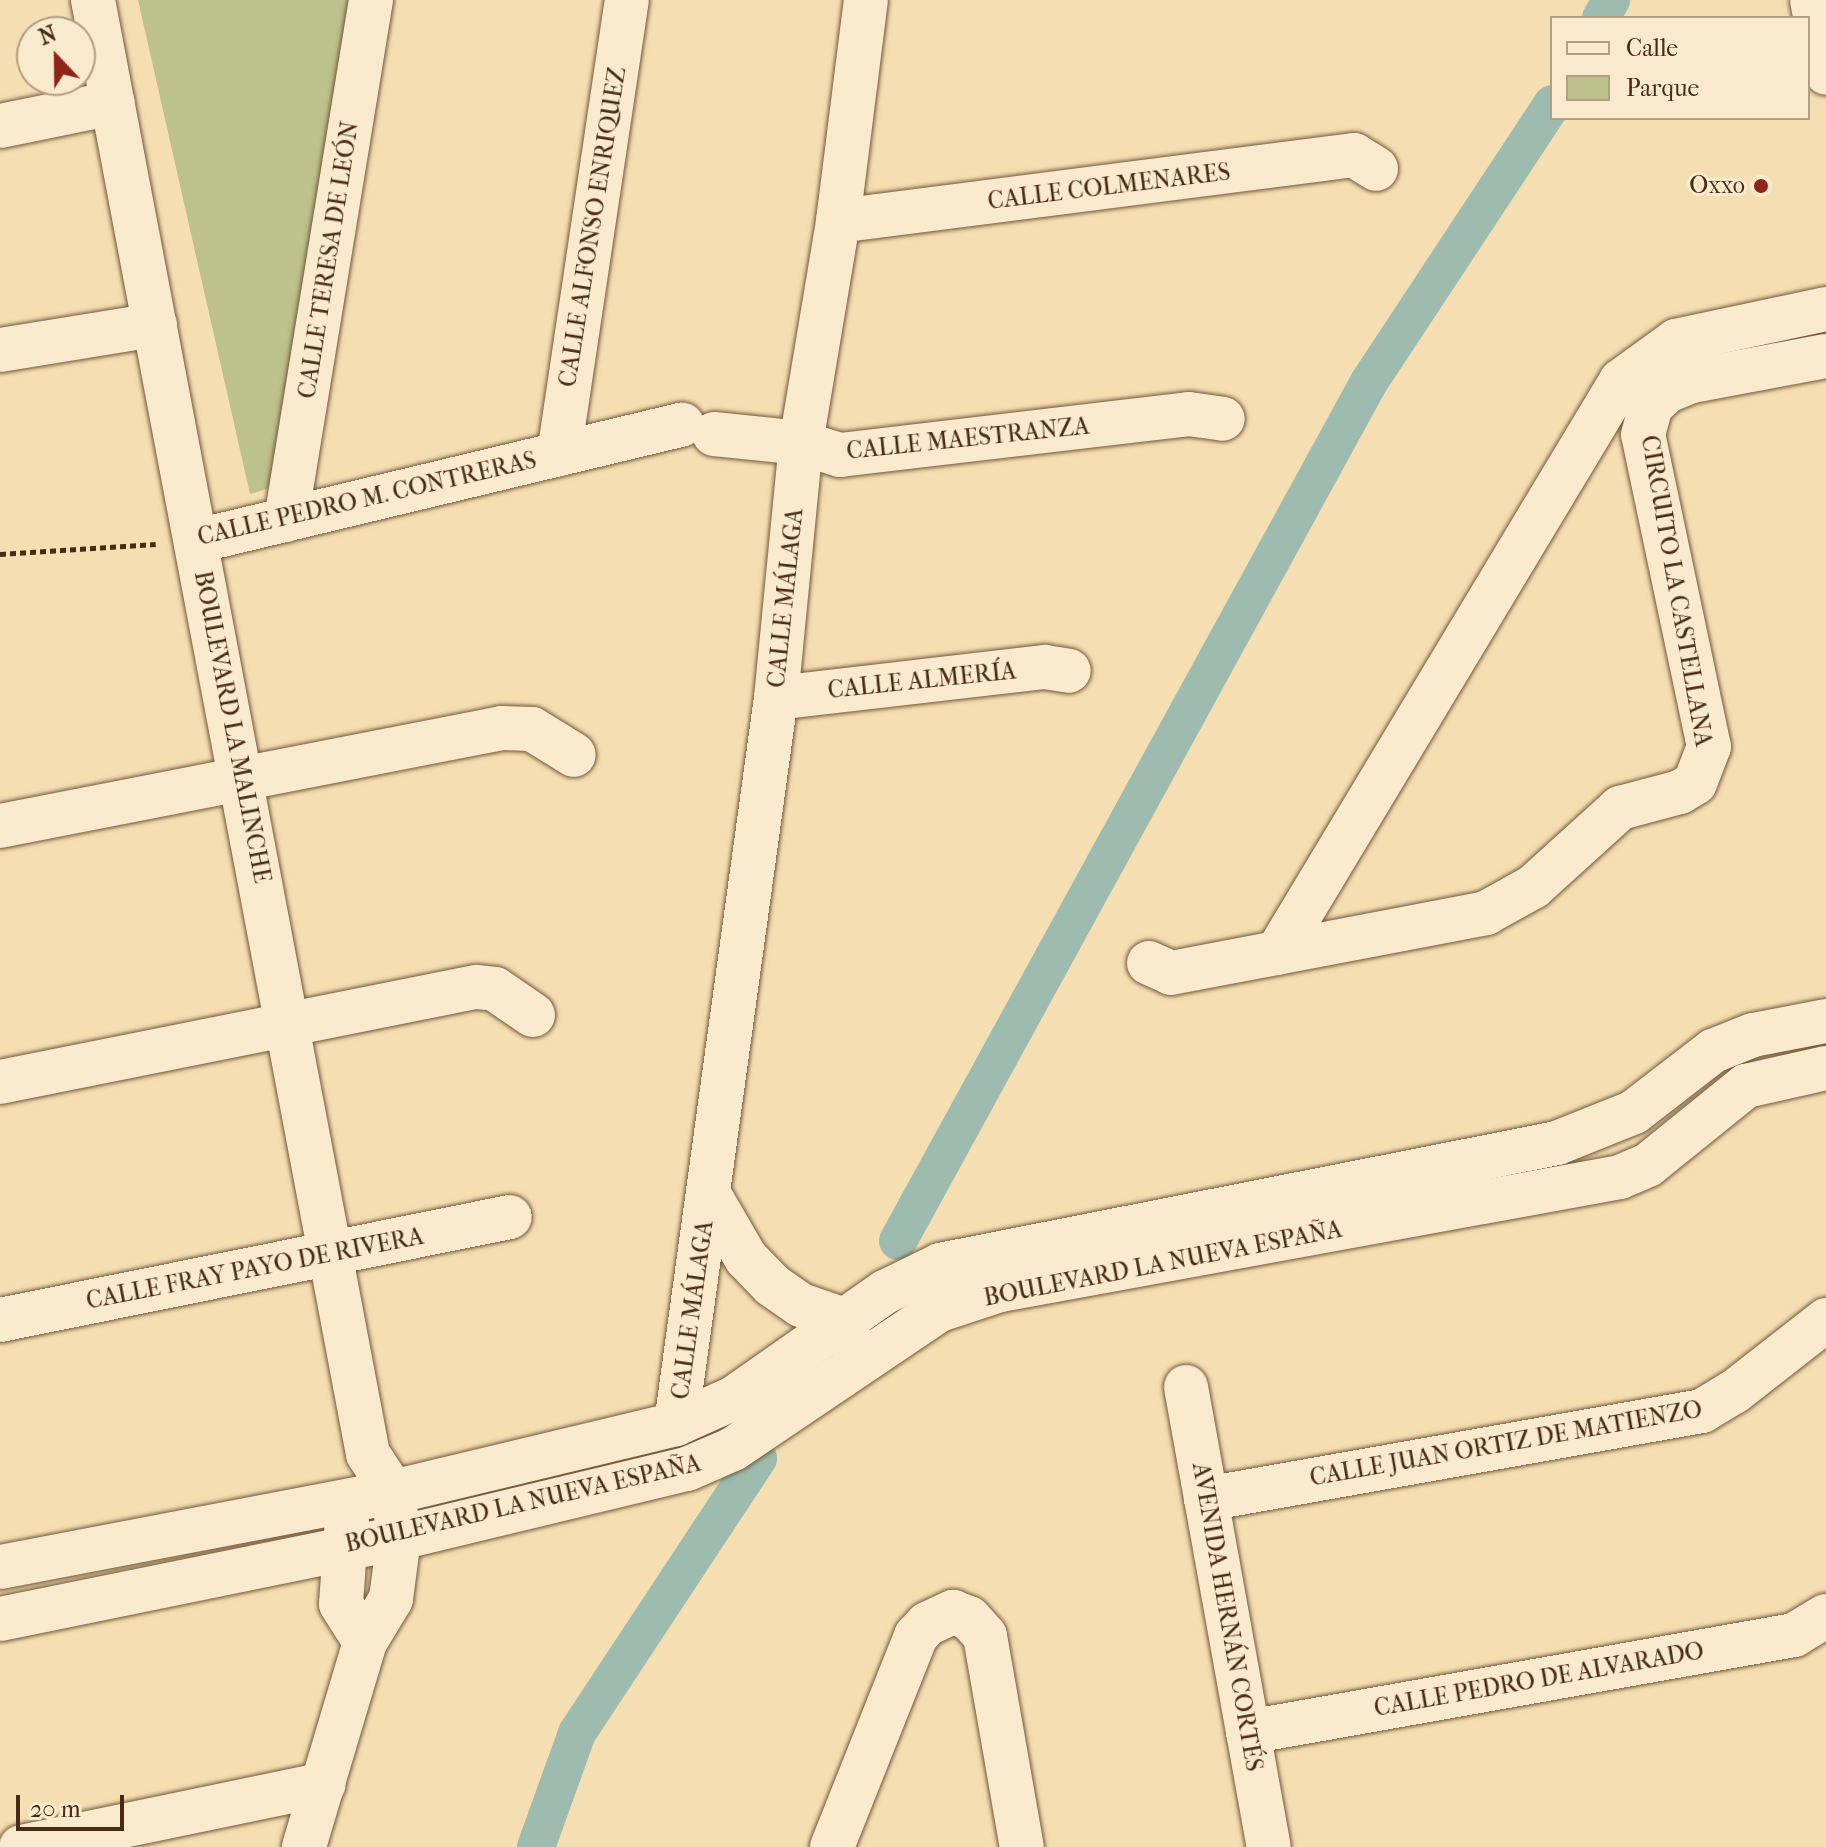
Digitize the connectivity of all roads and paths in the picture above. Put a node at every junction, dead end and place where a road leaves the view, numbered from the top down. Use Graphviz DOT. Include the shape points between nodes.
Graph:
graph roads {
  1 [pos="93,0"];
  2 [pos="371,0"];
  3 [pos="627,0"];
  4 [pos="866,0"];
  5 [pos="1812,0"];
  6 [pos="1826,73"];
  7 [pos="113,103"];
  8 [pos="0,126"];
  9 [pos="1376,169"];
  10 [pos="838,221"];
  11 [pos="1826,309"];
  12 [pos="155,325"];
  13 [pos="0,350"];
  14 [pos="1826,356"];
  15 [pos="1636,394"];
  16 [pos="1223,419"];
  17 [pos="698,429"];
  18 [pos="801,443"];
  19 [pos="559,454"];
  20 [pos="286,520"];
  21 [pos="197,541"];
  22 [pos="0,554"];
  23 [pos="1069,671"];
  24 [pos="776,698"];
  25 [pos="574,755"];
  26 [pos="242,779"];
  27 [pos="0,826"];
  28 [pos="1277,953"];
  29 [pos="1149,963"];
  30 [pos="533,1015"];
  31 [pos="1826,1021"];
  32 [pos="290,1026"];
  33 [pos="1826,1068"];
  34 [pos="0,1082"];
  35 [pos="710,1196"];
  36 [pos="510,1217"];
  37 [pos="333,1254"];
  38 [pos="0,1320"];
  39 [pos="844,1320"];
  40 [pos="1826,1320"];
  41 [pos="856,1362"];
  42 [pos="1186,1387"];
  43 [pos="676,1424"];
  44 [pos="368,1454"];
  45 [pos="393,1492"];
  46 [pos="350,1499"];
  47 [pos="1206,1499"];
  48 [pos="399,1538"];
  49 [pos="342,1547"];
  50 [pos="0,1567"];
  51 [pos="1826,1616"];
  52 [pos="0,1619"];
  53 [pos="365,1642"];
  54 [pos="1248,1732"];
  55 [pos="324,1784"];
  56 [pos="21,1847"];
  57 [pos="304,1847"];
  58 [pos="832,1847"];
  59 [pos="1022,1847"];
  60 [pos="1269,1847"];
  1 -- 7 [label="street, BOULEVARD LA MALINCHE"];
  2 -- 20 [label="street, CALLE TERESA DE LEÓN"];
  3 -- 19 [label="street, CALLE ALFONSO ENRIQUEZ"];
  4 -- 10 [label="street, CALLE MÁLAGA"];
  5 -- 6 [label="street"];
  7 -- 8 [label="street"];
  7 -- 12 [label="street, BOULEVARD LA MALINCHE"];
  9 -- 10 [label="street, CALLE COLMENARES" via="1354,155"];
  10 -- 18 [label="street, CALLE MÁLAGA"];
  11 -- 15 [label="street, CIRCUITO LA CASTELLANA" via="1676,341"];
  12 -- 13 [label="street"];
  12 -- 21 [label="street, BOULEVARD LA MALINCHE"];
  14 -- 15 [label="street, CIRCUITO LA CASTELLANA"];
  15 -- 28 [label="street, CIRCUITO LA CASTELLANA"];
  15 -- 28 [label="street, CIRCUITO LA CASTELLANA" via="1709,747 1695,783 1620,808 1533,887 1486,913"];
  16 -- 18 [label="street, CALLE MAESTRANZA" via="1189,414 840,455"];
  17 -- 18 [label="street, CALLE MAESTRANZA"];
  17 -- 19 [label="street, CALLE PEDRO M. CONTRERAS"];
  18 -- 24 [label="street, CALLE MÁLAGA"];
  19 -- 20 [label="street, CALLE PEDRO M. CONTRERAS"];
  20 -- 21 [label="street, CALLE PEDRO M. CONTRERAS"];
  21 -- 22 [label="path, CALLE PEDRO M. CONTRERAS"];
  21 -- 26 [label="street, BOULEVARD LA MALINCHE"];
  23 -- 24 [label="street, CALLE ALMERÍA" via="1045,667"];
  24 -- 35 [label="street, CALLE MÁLAGA"];
  25 -- 26 [label="street" via="532,729 502,728"];
  26 -- 27 [label="street"];
  26 -- 32 [label="street, BOULEVARD LA MALINCHE"];
  28 -- 29 [label="street, CIRCUITO LA CASTELLANA" via="1171,973"];
  30 -- 32 [label="street" via="495,989 477,987"];
  31 -- 39 [label="street, BOULEVARD LA NUEVA ESPAÑA" via="1753,1035 1713,1051 1634,1112 1557,1143 940,1265"];
  32 -- 34 [label="street"];
  32 -- 37 [label="street, BOULEVARD LA MALINCHE"];
  33 -- 41 [label="street, BOULEVARD LA NUEVA ESPAÑA" via="1746,1086 1648,1165 1620,1177 1000,1290 939,1310"];
  35 -- 39 [label="street, CALLE MÁLAGA" via="746,1258 772,1285 801,1305"];
  35 -- 43 [label="street, CALLE MÁLAGA"];
  36 -- 37 [label="street, CALLE FRAY PAYO DE RIVERA"];
  37 -- 38 [label="street, CALLE FRAY PAYO DE RIVERA"];
  37 -- 44 [label="street, BOULEVARD LA MALINCHE"];
  39 -- 41 [label="street"];
  39 -- 43 [label="street, BOULEVARD LA NUEVA ESPAÑA" via="734,1398"];
  40 -- 47 [label="street, CALLE JUAN ORTIZ DE MATIENZO" via="1702,1411"];
  41 -- 48 [label="street, BOULEVARD LA NUEVA ESPAÑA" via="733,1449 687,1469"];
  42 -- 47 [label="street, AVENIDA HERNÁN CORTÉS"];
  43 -- 45 [label="street, BOULEVARD LA NUEVA ESPAÑA"];
  44 -- 45 [label="street, BOULEVARD LA MALINCHE"];
  44 -- 46 [label="street"];
  45 -- 46 [label="street, BOULEVARD LA NUEVA ESPAÑA"];
  45 -- 48 [label="street"];
  46 -- 49 [label="street"];
  46 -- 50 [label="street, BOULEVARD LA NUEVA ESPAÑA"];
  47 -- 54 [label="street, AVENIDA HERNÁN CORTÉS"];
  48 -- 49 [label="street, BOULEVARD LA NUEVA ESPAÑA"];
  48 -- 53 [label="street" via="391,1599"];
  49 -- 52 [label="street, BOULEVARD LA NUEVA ESPAÑA"];
  49 -- 53 [label="street" via="341,1604"];
  51 -- 54 [label="street, CALLE PEDRO DE ALVARADO" via="1794,1635"];
  53 -- 55 [label="street"];
  54 -- 60 [label="street, AVENIDA HERNÁN CORTÉS"];
  55 -- 56 [label="street"];
  55 -- 57 [label="street"];
  58 -- 59 [label="street" via="916,1636 927,1624 953,1612 969,1618 985,1636"];
}
